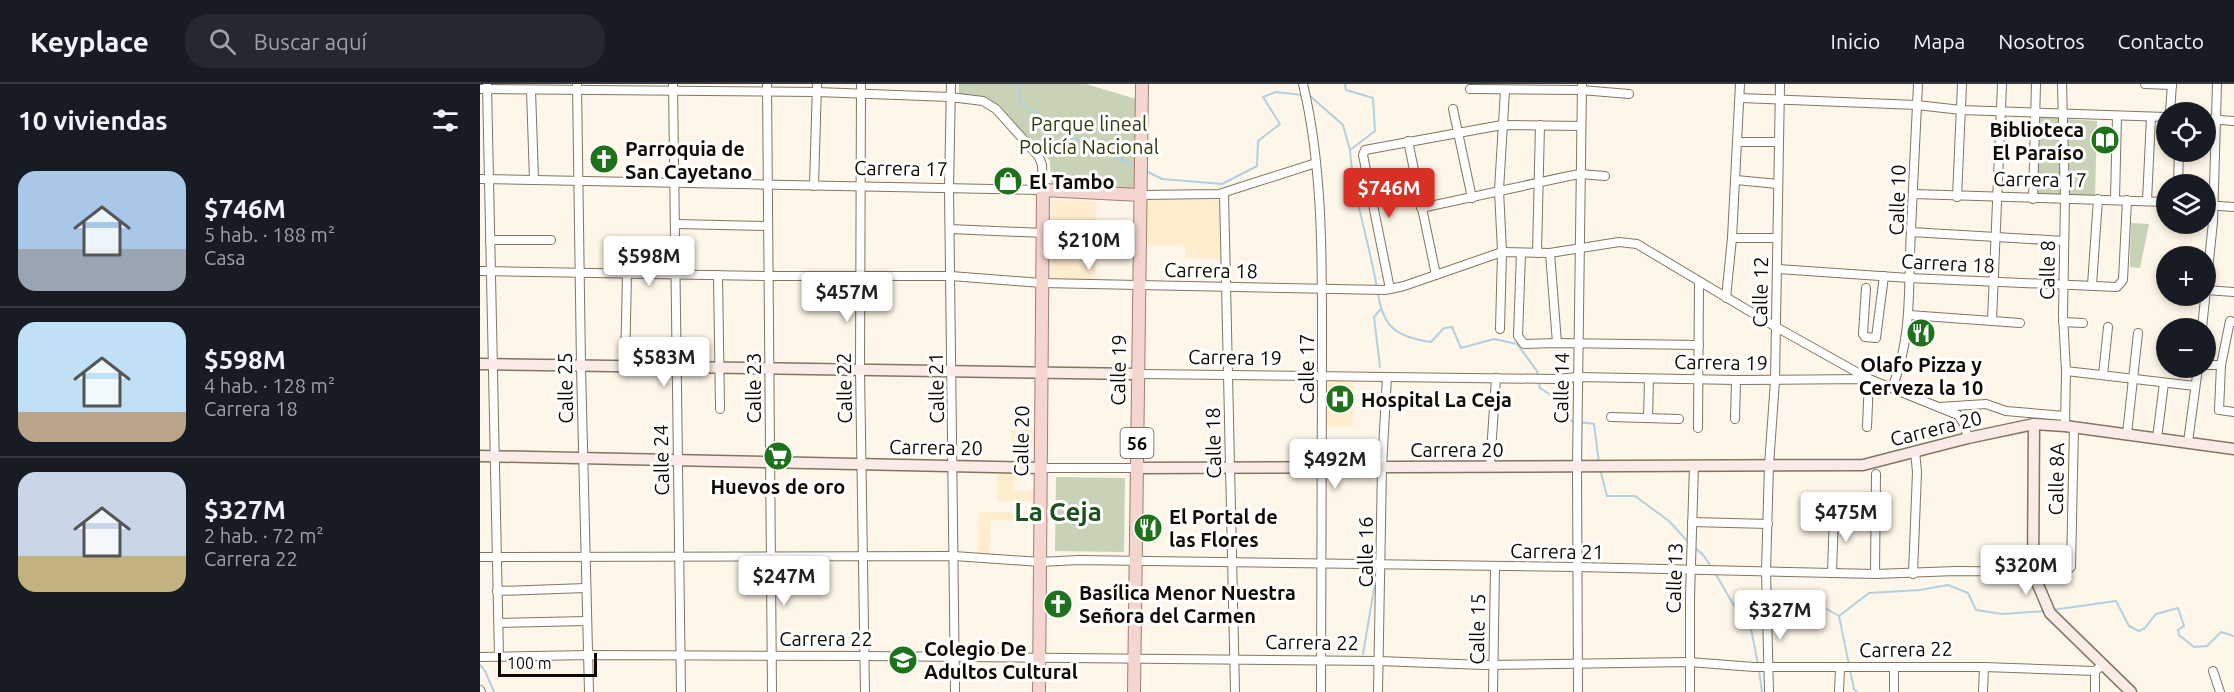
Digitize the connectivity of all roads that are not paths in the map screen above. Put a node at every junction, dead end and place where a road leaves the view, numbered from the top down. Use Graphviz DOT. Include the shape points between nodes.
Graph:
graph roads {
  1 [pos="861,84"];
  2 [pos="951,84"];
  3 [pos="1303,84"];
  4 [pos="1740,84"];
  5 [pos="1780,84"];
  6 [pos="1918,84"];
  7 [pos="1962,84"];
  8 [pos="2002,84"];
  9 [pos="2036,84"];
  10 [pos="2062,84"];
  11 [pos="2145,84"];
  12 [pos="2217,84"];
  13 [pos="2172,85"];
  14 [pos="484,87"];
  15 [pos="577,87"];
  16 [pos="1145,87"];
  17 [pos="1582,87"];
  18 [pos="673,88"];
  19 [pos="767,88"];
  20 [pos="817,88"];
  21 [pos="1470,89"];
  22 [pos="531,90"];
  23 [pos="1505,90"];
  24 [pos="861,93"];
  25 [pos="1629,94"];
  26 [pos="950,97"];
  27 [pos="1740,98"];
  28 [pos="1780,98"];
  29 [pos="2171,102"];
  30 [pos="1917,105"];
  31 [pos="1453,109"];
  32 [pos="1961,110"];
  33 [pos="2000,111"];
  34 [pos="2035,113"];
  35 [pos="2062,113"];
  36 [pos="2117,116"];
  37 [pos="2151,117"];
  38 [pos="2156,117"];
  39 [pos="2216,120"];
  40 [pos="2234,121"];
  41 [pos="1502,125"];
  42 [pos="1540,125"];
  43 [pos="1581,126"];
  44 [pos="1458,132"];
  45 [pos="484,135"];
  46 [pos="1408,141"];
  47 [pos="1738,141"];
  48 [pos="1778,142"];
  49 [pos="1317,163"];
  50 [pos="1580,174"];
  51 [pos="1605,177"];
  52 [pos="484,179"];
  53 [pos="534,180"];
  54 [pos="1736,180"];
  55 [pos="578,181"];
  56 [pos="1539,182"];
  57 [pos="675,183"];
  58 [pos="1778,184"];
  59 [pos="768,185"];
  60 [pos="814,186"];
  61 [pos="860,187"];
  62 [pos="950,189"];
  63 [pos="1043,190"];
  64 [pos="1498,190"];
  65 [pos="1224,193"];
  66 [pos="1913,194"];
  67 [pos="1140,195"];
  68 [pos="1957,197"];
  69 [pos="1472,198"];
  70 [pos="1997,198"];
  71 [pos="2032,199"];
  72 [pos="2065,199"];
  73 [pos="2098,199"];
  74 [pos="2115,199"];
  75 [pos="2127,200"];
  76 [pos="2147,201"];
  77 [pos="2156,201"];
  78 [pos="2216,206"];
  79 [pos="2234,207"];
  80 [pos="1421,208"];
  81 [pos="480,222"];
  82 [pos="490,222"];
  83 [pos="675,224"];
  84 [pos="768,226"];
  85 [pos="950,229"];
  86 [pos="1043,232"];
  87 [pos="1911,232"];
  88 [pos="1732,238"];
  89 [pos="1778,238"];
  90 [pos="1995,238"];
  91 [pos="490,240"];
  92 [pos="551,240"];
  93 [pos="2064,241"];
  94 [pos="1580,250"];
  95 [pos="1502,252"];
  96 [pos="1538,252"];
  97 [pos="1521,253"];
  98 [pos="1550,253"];
  99 [pos="1778,269"];
  100 [pos="480,271"];
  101 [pos="490,271"];
  102 [pos="580,273"];
  103 [pos="627,274"];
  104 [pos="675,274"];
  105 [pos="718,275"];
  106 [pos="1436,275"];
  107 [pos="768,276"];
  108 [pos="951,276"];
  109 [pos="1884,276"];
  110 [pos="860,277"];
  111 [pos="1909,278"];
  112 [pos="1699,282"];
  113 [pos="1993,282"];
  114 [pos="1042,283"];
  115 [pos="1139,284"];
  116 [pos="2092,285"];
  117 [pos="2063,286"];
  118 [pos="1226,287"];
  119 [pos="1322,288"];
  120 [pos="1866,288"];
  121 [pos="1388,289"];
  122 [pos="2216,291"];
  123 [pos="2234,292"];
  124 [pos="1726,298"];
  125 [pos="1909,315"];
  126 [pos="1992,321"];
  127 [pos="2234,321"];
  128 [pos="2063,322"];
  129 [pos="2019,323"];
  130 [pos="2083,323"];
  131 [pos="1776,327"];
  132 [pos="2108,327"];
  133 [pos="1500,329"];
  134 [pos="2138,333"];
  135 [pos="1557,343"];
  136 [pos="1578,344"];
  137 [pos="1699,345"];
  138 [pos="480,364"];
  139 [pos="492,365"];
  140 [pos="2216,365"];
  141 [pos="2222,365"];
  142 [pos="581,366"];
  143 [pos="625,367"];
  144 [pos="677,367"];
  145 [pos="720,368"];
  146 [pos="769,369"];
  147 [pos="860,370"];
  148 [pos="2067,371"];
  149 [pos="952,372"];
  150 [pos="1042,373"];
  151 [pos="1138,374"];
  152 [pos="1228,375"];
  153 [pos="2103,375"];
  154 [pos="1322,376"];
  155 [pos="1578,376"];
  156 [pos="1387,377"];
  157 [pos="1496,378"];
  158 [pos="2196,378"];
  159 [pos="1869,379"];
  160 [pos="2133,379"];
  161 [pos="1649,380"];
  162 [pos="1698,380"];
  163 [pos="1736,380"];
  164 [pos="1775,381"];
  165 [pos="2164,383"];
  166 [pos="2195,386"];
  167 [pos="1892,388"];
  168 [pos="1939,407"];
  169 [pos="720,409"];
  170 [pos="2234,412"];
  171 [pos="1611,417"];
  172 [pos="1648,418"];
  173 [pos="1679,419"];
  174 [pos="1735,419"];
  175 [pos="2068,423"];
  176 [pos="2034,424"];
  177 [pos="1868,427"];
  178 [pos="1698,428"];
  179 [pos="2127,434"];
  180 [pos="1968,438"];
  181 [pos="2157,438"];
  182 [pos="2187,442"];
  183 [pos="2234,449"];
  184 [pos="1915,451"];
  185 [pos="480,456"];
  186 [pos="496,456"];
  187 [pos="583,458"];
  188 [pos="678,460"];
  189 [pos="770,462"];
  190 [pos="862,464"];
  191 [pos="1694,465"];
  192 [pos="1768,465"];
  193 [pos="954,466"];
  194 [pos="1577,466"];
  195 [pos="1322,467"];
  196 [pos="1382,467"];
  197 [pos="1490,467"];
  198 [pos="1041,468"];
  199 [pos="1137,468"];
  200 [pos="1230,468"];
  201 [pos="1875,474"];
  202 [pos="1834,513"];
  203 [pos="1692,522"];
  204 [pos="1768,524"];
  205 [pos="585,556"];
  206 [pos="679,556"];
  207 [pos="954,556"];
  208 [pos="480,557"];
  209 [pos="863,557"];
  210 [pos="497,558"];
  211 [pos="771,558"];
  212 [pos="1040,562"];
  213 [pos="1136,562"];
  214 [pos="1232,563"];
  215 [pos="1322,565"];
  216 [pos="1381,565"];
  217 [pos="1495,567"];
  218 [pos="1578,567"];
  219 [pos="2071,567"];
  220 [pos="1690,570"];
  221 [pos="1766,571"];
  222 [pos="1832,573"];
  223 [pos="2033,573"];
  224 [pos="1875,574"];
  225 [pos="1913,574"];
  226 [pos="586,588"];
  227 [pos="497,591"];
  228 [pos="587,621"];
  229 [pos="499,623"];
  230 [pos="588,655"];
  231 [pos="680,655"];
  232 [pos="864,656"];
  233 [pos="480,657"];
  234 [pos="500,657"];
  235 [pos="771,657"];
  236 [pos="954,657"];
  237 [pos="1039,657"];
  238 [pos="1134,658"];
  239 [pos="1234,660"];
  240 [pos="1321,660"];
  241 [pos="1379,661"];
  242 [pos="1689,662"];
  243 [pos="1493,664"];
  244 [pos="1578,664"];
  245 [pos="1769,666"];
  246 [pos="1894,667"];
  247 [pos="1984,667"];
  248 [pos="1842,668"];
  249 [pos="2099,668"];
  250 [pos="2213,671"];
  251 [pos="590,692"];
  252 [pos="681,692"];
  253 [pos="772,692"];
  254 [pos="865,692"];
  255 [pos="955,692"];
  256 [pos="1039,692"];
  257 [pos="1134,692"];
  258 [pos="1235,692"];
  259 [pos="1322,692"];
  260 [pos="1378,692"];
  261 [pos="1493,692"];
  262 [pos="1578,692"];
  263 [pos="1690,692"];
  264 [pos="1769,692"];
  265 [pos="1839,692"];
  266 [pos="1894,692"];
  267 [pos="1983,692"];
  268 [pos="2095,692"];
  269 [pos="2131,692"];
  270 [pos="2220,692"];
  1 -- 24 [label="street, Calle 22"];
  2 -- 26 [label="street, Calle 21"];
  3 -- 49 [label="street, Calle 17"];
  4 -- 27 [label="street"];
  5 -- 28 [label="street, Calle 12"];
  6 -- 30 [label="street, Calle 10"];
  7 -- 32 [label="street"];
  8 -- 33 [label="street"];
  9 -- 34 [label="street"];
  10 -- 35 [label="street, Calle 8"];
  11 -- 13 [label="street"];
  12 -- 39 [label="street"];
  13 -- 29 [label="street"];
  14 -- 22 [label="street"];
  14 -- 45 [label="street"];
  15 -- 18 [label="street"];
  15 -- 22 [label="street"];
  15 -- 55 [label="street, Calle 25"];
  16 -- 67 [label="main road, Calle 19 / 56"];
  17 -- 23 [label="street"];
  17 -- 25 [label="street"];
  17 -- 43 [label="street, Calle 14"];
  18 -- 19 [label="street"];
  18 -- 57 [label="street, Calle 24"];
  19 -- 20 [label="street"];
  19 -- 59 [label="street, Calle 23"];
  20 -- 24 [label="street"];
  20 -- 60 [label="street"];
  21 -- 23 [label="street"];
  22 -- 53 [label="street"];
  23 -- 41 [label="street"];
  24 -- 26 [label="street"];
  24 -- 61 [label="street, Calle 22"];
  26 -- 62 [label="street, Calle 21"];
  26 -- 63 [label="street" via="983,101 996,109 1039,157"];
  27 -- 28 [label="street"];
  27 -- 47 [label="street"];
  28 -- 30 [label="street"];
  28 -- 48 [label="street, Calle 12"];
  30 -- 32 [label="street"];
  30 -- 66 [label="street, Calle 10"];
  31 -- 44 [label="street"];
  32 -- 33 [label="street"];
  32 -- 68 [label="street"];
  33 -- 34 [label="street"];
  33 -- 70 [label="street"];
  34 -- 35 [label="street"];
  34 -- 71 [label="street"];
  35 -- 36 [label="street"];
  35 -- 72 [label="street, Calle 8"];
  36 -- 37 [label="street"];
  36 -- 74 [label="street"];
  37 -- 38 [label="street"];
  37 -- 76 [label="street"];
  39 -- 40 [label="street"];
  41 -- 42 [label="street"];
  41 -- 44 [label="street"];
  41 -- 64 [label="street"];
  42 -- 43 [label="street"];
  42 -- 56 [label="street"];
  43 -- 50 [label="street, Calle 14"];
  44 -- 46 [label="street"];
  44 -- 69 [label="street"];
  45 -- 52 [label="street"];
  46 -- 80 [label="street"];
  46 -- 121 [label="street" via="1363,153"];
  47 -- 48 [label="street"];
  47 -- 54 [label="street"];
  48 -- 58 [label="street, Calle 12"];
  49 -- 65 [label="street, Carrera 17"];
  49 -- 119 [label="street, Calle 17"];
  50 -- 51 [label="street"];
  50 -- 56 [label="street"];
  50 -- 94 [label="street, Calle 14"];
  52 -- 53 [label="street, Carrera 17"];
  52 -- 82 [label="street"];
  53 -- 55 [label="street, Carrera 17"];
  54 -- 58 [label="street"];
  54 -- 88 [label="street"];
  55 -- 57 [label="street, Carrera 17"];
  55 -- 102 [label="street, Calle 25"];
  56 -- 64 [label="street"];
  56 -- 96 [label="street"];
  57 -- 59 [label="street, Carrera 17"];
  57 -- 83 [label="street, Calle 24"];
  58 -- 89 [label="street, Calle 12"];
  59 -- 60 [label="street, Carrera 17"];
  59 -- 84 [label="street, Calle 23"];
  60 -- 61 [label="street, Carrera 17"];
  61 -- 62 [label="street, Carrera 17"];
  61 -- 110 [label="street, Calle 22"];
  62 -- 63 [label="street, Carrera 17"];
  62 -- 85 [label="street, Calle 21"];
  63 -- 67 [label="main road, Carrera 17"];
  63 -- 86 [label="main road, Calle 20"];
  64 -- 69 [label="street"];
  64 -- 95 [label="street"];
  65 -- 67 [label="street, Carrera 17"];
  65 -- 118 [label="street, Calle 18"];
  66 -- 68 [label="street, Carrera 17"];
  66 -- 87 [label="street, Calle 10"];
  67 -- 115 [label="main road, Calle 19 / 56"];
  68 -- 70 [label="street, Carrera 17"];
  69 -- 80 [label="street"];
  70 -- 71 [label="street, Carrera 17"];
  70 -- 90 [label="street"];
  71 -- 72 [label="street, Carrera 17"];
  72 -- 73 [label="street, Carrera 17"];
  72 -- 93 [label="street, Calle 8"];
  73 -- 74 [label="street, Carrera 17"];
  73 -- 116 [label="street"];
  74 -- 75 [label="street, Carrera 17"];
  75 -- 76 [label="street, Carrera 17"];
  75 -- 116 [label="street, Carrera 18" via="2123,280 2117,287"];
  76 -- 77 [label="street, Carrera 17"];
  78 -- 79 [label="street"];
  80 -- 106 [label="street"];
  81 -- 82 [label="street"];
  82 -- 91 [label="street"];
  83 -- 84 [label="street"];
  83 -- 104 [label="street, Calle 24"];
  84 -- 107 [label="street, Calle 23"];
  85 -- 86 [label="street"];
  85 -- 108 [label="street, Calle 21"];
  86 -- 114 [label="main road, Calle 20"];
  87 -- 90 [label="street"];
  87 -- 111 [label="street, Calle 10"];
  88 -- 89 [label="street"];
  88 -- 124 [label="street"];
  89 -- 99 [label="street, Calle 12"];
  90 -- 93 [label="street"];
  90 -- 113 [label="street"];
  91 -- 92 [label="street"];
  91 -- 101 [label="street"];
  93 -- 117 [label="street, Calle 8"];
  94 -- 98 [label="street"];
  94 -- 112 [label="street" via="1619,242 1637,244"];
  94 -- 136 [label="street, Calle 14"];
  95 -- 97 [label="street"];
  95 -- 106 [label="street, Carrera 18"];
  95 -- 133 [label="street"];
  96 -- 97 [label="street"];
  96 -- 98 [label="street"];
  97 -- 135 [label="street" via="1518,336 1524,344"];
  98 -- 135 [label="street"];
  99 -- 109 [label="street, Carrera 18"];
  99 -- 131 [label="street, Calle 12"];
  100 -- 101 [label="street, Carrera 18"];
  101 -- 102 [label="street, Carrera 18"];
  101 -- 139 [label="street"];
  102 -- 103 [label="street, Carrera 18"];
  102 -- 142 [label="street, Calle 25"];
  103 -- 104 [label="street, Carrera 18"];
  103 -- 143 [label="street"];
  104 -- 105 [label="street, Carrera 18"];
  104 -- 144 [label="street, Calle 24"];
  105 -- 107 [label="street, Carrera 18"];
  105 -- 145 [label="street"];
  106 -- 121 [label="street, Carrera 18"];
  107 -- 110 [label="street, Carrera 18"];
  107 -- 146 [label="street, Calle 23"];
  108 -- 110 [label="street, Carrera 18"];
  108 -- 114 [label="street, Carrera 18"];
  108 -- 149 [label="street, Calle 21"];
  109 -- 111 [label="street, Carrera 18"];
  109 -- 120 [label="street" via="1876,338 1863,334"];
  110 -- 147 [label="street, Calle 22"];
  111 -- 113 [label="street, Carrera 18"];
  111 -- 125 [label="street, Calle 10"];
  112 -- 124 [label="street"];
  112 -- 137 [label="street"];
  113 -- 117 [label="street, Carrera 18"];
  113 -- 126 [label="street"];
  114 -- 115 [label="street, Carrera 18"];
  114 -- 150 [label="main road, Calle 20"];
  115 -- 118 [label="street, Carrera 18"];
  115 -- 151 [label="main road, Calle 19 / 56"];
  116 -- 117 [label="street, Carrera 18"];
  117 -- 128 [label="street, Calle 8"];
  118 -- 119 [label="street, Carrera 18"];
  118 -- 152 [label="street, Calle 18"];
  119 -- 121 [label="street, Carrera 18"];
  119 -- 154 [label="street, Calle 17"];
  122 -- 123 [label="street"];
  124 -- 131 [label="street"];
  125 -- 126 [label="street"];
  125 -- 167 [label="street, Calle 10" via="1905,349"];
  126 -- 129 [label="street"];
  127 -- 141 [label="street" via="2230,321"];
  128 -- 130 [label="street"];
  128 -- 148 [label="street, Calle 8"];
  131 -- 159 [label="street"];
  131 -- 164 [label="street, Calle 12"];
  132 -- 153 [label="street"];
  134 -- 160 [label="street"];
  135 -- 136 [label="street"];
  136 -- 137 [label="street"];
  136 -- 155 [label="street, Calle 14"];
  137 -- 162 [label="street"];
  138 -- 139 [label="main road, Carrera 19"];
  139 -- 142 [label="main road, Carrera 19"];
  139 -- 186 [label="street"];
  140 -- 141 [label="street"];
  141 -- 170 [label="street" via="2219,410"];
  142 -- 143 [label="main road, Carrera 19"];
  142 -- 187 [label="street, Calle 25"];
  143 -- 144 [label="main road, Carrera 19"];
  144 -- 145 [label="main road, Carrera 19"];
  144 -- 188 [label="street, Calle 24"];
  145 -- 146 [label="main road, Carrera 19"];
  145 -- 169 [label="street"];
  146 -- 147 [label="main road, Carrera 19"];
  146 -- 189 [label="street, Calle 23"];
  147 -- 149 [label="main road, Carrera 19"];
  147 -- 190 [label="street, Calle 22"];
  148 -- 153 [label="street"];
  148 -- 175 [label="street, Calle 8"];
  149 -- 150 [label="main road, Carrera 19"];
  149 -- 193 [label="street, Calle 21"];
  150 -- 151 [label="main road, Carrera 19"];
  150 -- 198 [label="main road, Calle 20"];
  151 -- 152 [label="street, Carrera 19"];
  151 -- 199 [label="main road, Calle 19 / 56"];
  152 -- 154 [label="street, Carrera 19"];
  152 -- 200 [label="street, Calle 18"];
  153 -- 160 [label="street"];
  154 -- 156 [label="street, Carrera 19"];
  154 -- 195 [label="street, Calle 17"];
  155 -- 157 [label="street, Carrera 19"];
  155 -- 161 [label="street, Carrera 19"];
  155 -- 194 [label="street, Calle 14"];
  156 -- 157 [label="street, Carrera 19"];
  156 -- 196 [label="street, Calle 16"];
  157 -- 197 [label="street"];
  158 -- 166 [label="street"];
  159 -- 164 [label="street, Carrera 19"];
  159 -- 167 [label="street, Carrera 19"];
  159 -- 177 [label="street"];
  160 -- 165 [label="street"];
  160 -- 179 [label="street"];
  161 -- 162 [label="street, Carrera 19"];
  161 -- 172 [label="street"];
  162 -- 163 [label="street, Carrera 19"];
  162 -- 178 [label="street"];
  163 -- 164 [label="street, Carrera 19"];
  163 -- 174 [label="street"];
  164 -- 192 [label="street, Calle 12"];
  165 -- 166 [label="street"];
  165 -- 181 [label="street"];
  166 -- 182 [label="street"];
  167 -- 168 [label="street, Carrera 19"];
  168 -- 175 [label="street" via="1986,404"];
  168 -- 180 [label="street, Carrera 19" via="1958,415"];
  171 -- 172 [label="street"];
  172 -- 173 [label="street"];
  175 -- 176 [label="main road, Carrera 20"];
  175 -- 179 [label="main road, Carrera 20"];
  175 -- 219 [label="street, Calle 8A"];
  176 -- 180 [label="main road, Carrera 20"];
  176 -- 223 [label="main road"];
  179 -- 181 [label="main road, Carrera 20"];
  180 -- 184 [label="main road, Carrera 20"];
  181 -- 182 [label="main road, Carrera 20"];
  182 -- 183 [label="main road, Carrera 20"];
  184 -- 192 [label="main road, Carrera 20" via="1863,465"];
  184 -- 225 [label="street"];
  185 -- 186 [label="main road, Carrera 20"];
  186 -- 187 [label="main road, Carrera 20"];
  186 -- 210 [label="street"];
  187 -- 188 [label="main road, Carrera 20"];
  187 -- 205 [label="street, Calle 25"];
  188 -- 189 [label="main road, Carrera 20"];
  188 -- 206 [label="street, Calle 24"];
  189 -- 190 [label="main road, Carrera 20"];
  189 -- 211 [label="street, Calle 23"];
  190 -- 193 [label="main road, Carrera 20"];
  190 -- 209 [label="street, Calle 22"];
  191 -- 192 [label="main road, Carrera 20"];
  191 -- 194 [label="main road, Carrera 20"];
  191 -- 203 [label="street, Calle 13"];
  192 -- 204 [label="street, Calle 12"];
  193 -- 198 [label="main road, Carrera 20"];
  193 -- 207 [label="street, Calle 21"];
  194 -- 197 [label="main road, Carrera 20"];
  194 -- 218 [label="street, Calle 14"];
  195 -- 196 [label="main road, Carrera 20"];
  195 -- 200 [label="main road, Carrera 20"];
  195 -- 215 [label="street, Calle 17"];
  196 -- 197 [label="main road, Carrera 20"];
  196 -- 216 [label="street, Calle 16"];
  198 -- 199 [label="street, Carrera 20"];
  198 -- 212 [label="main road, Calle 20"];
  199 -- 200 [label="main road, Carrera 20"];
  199 -- 213 [label="main road, Calle 19 / 56"];
  200 -- 214 [label="street, Calle 18"];
  201 -- 224 [label="street"];
  202 -- 222 [label="street"];
  203 -- 204 [label="street"];
  203 -- 220 [label="street, Calle 13"];
  204 -- 221 [label="street, Calle 12"];
  205 -- 206 [label="street, Carrera 21"];
  205 -- 210 [label="street, Carrera 21"];
  205 -- 226 [label="street, Calle 25"];
  206 -- 211 [label="street, Carrera 21"];
  206 -- 231 [label="street, Calle 24"];
  207 -- 209 [label="street, Carrera 21"];
  207 -- 212 [label="street, Carrera 21"];
  207 -- 236 [label="street, Calle 21"];
  208 -- 210 [label="street, Carrera 21"];
  209 -- 211 [label="street, Carrera 21"];
  209 -- 232 [label="street, Calle 22"];
  210 -- 227 [label="street"];
  211 -- 235 [label="street, Calle 23"];
  212 -- 213 [label="street, Carrera 21"];
  212 -- 237 [label="main road, Calle 20"];
  213 -- 214 [label="street, Carrera 21"];
  213 -- 238 [label="main road, Calle 19 / 56"];
  214 -- 215 [label="street, Carrera 21"];
  214 -- 239 [label="street, Calle 18"];
  215 -- 216 [label="street, Carrera 21"];
  215 -- 240 [label="street, Calle 17"];
  216 -- 217 [label="street, Carrera 21"];
  216 -- 241 [label="street, Calle 16"];
  217 -- 218 [label="street, Carrera 21"];
  217 -- 243 [label="street, Calle 15"];
  218 -- 220 [label="street, Carrera 21"];
  218 -- 244 [label="street, Calle 14"];
  219 -- 223 [label="street, Carrera 21" via="2065,572"];
  220 -- 221 [label="street, Carrera 21"];
  220 -- 242 [label="street, Calle 13"];
  221 -- 222 [label="street, Carrera 21"];
  221 -- 245 [label="street, Calle 12"];
  222 -- 224 [label="street, Carrera 21"];
  223 -- 225 [label="street, Carrera 21"];
  223 -- 249 [label="main road" via="2049,610"];
  224 -- 225 [label="street, Carrera 21"];
  226 -- 227 [label="street"];
  226 -- 228 [label="street, Calle 25"];
  227 -- 229 [label="street"];
  228 -- 229 [label="street"];
  228 -- 230 [label="street, Calle 25"];
  229 -- 234 [label="street"];
  230 -- 231 [label="street, Carrera 22"];
  230 -- 234 [label="street, Carrera 22"];
  230 -- 251 [label="street, Calle 25"];
  231 -- 235 [label="street, Carrera 22"];
  231 -- 252 [label="street, Calle 24"];
  232 -- 235 [label="street, Carrera 22"];
  232 -- 236 [label="street, Carrera 22"];
  232 -- 254 [label="street, Calle 22"];
  233 -- 234 [label="street, Carrera 22"];
  235 -- 253 [label="street, Calle 23"];
  236 -- 237 [label="street, Carrera 22"];
  236 -- 255 [label="street, Calle 21"];
  237 -- 238 [label="street, Carrera 22"];
  237 -- 256 [label="main road, Calle 20"];
  238 -- 239 [label="street, Carrera 22"];
  238 -- 257 [label="main road, Calle 19 / 56"];
  239 -- 240 [label="street, Carrera 22"];
  239 -- 258 [label="street, Calle 18"];
  240 -- 241 [label="street, Carrera 22"];
  240 -- 259 [label="street, Calle 17"];
  241 -- 243 [label="street, Carrera 22"];
  241 -- 260 [label="street, Calle 16"];
  242 -- 244 [label="street, Carrera 22"];
  242 -- 245 [label="street, Carrera 22"];
  242 -- 263 [label="street, Calle 13"];
  243 -- 244 [label="street, Carrera 22"];
  243 -- 261 [label="street, Calle 15"];
  244 -- 262 [label="street, Calle 14"];
  245 -- 248 [label="street, Carrera 22"];
  245 -- 264 [label="street, Calle 12"];
  246 -- 247 [label="street, Carrera 22"];
  246 -- 248 [label="street, Carrera 22"];
  246 -- 266 [label="street"];
  247 -- 249 [label="street, Carrera 22"];
  247 -- 267 [label="street"];
  248 -- 265 [label="street"];
  249 -- 268 [label="street"];
  249 -- 269 [label="main road"];
  250 -- 270 [label="street"];
}
